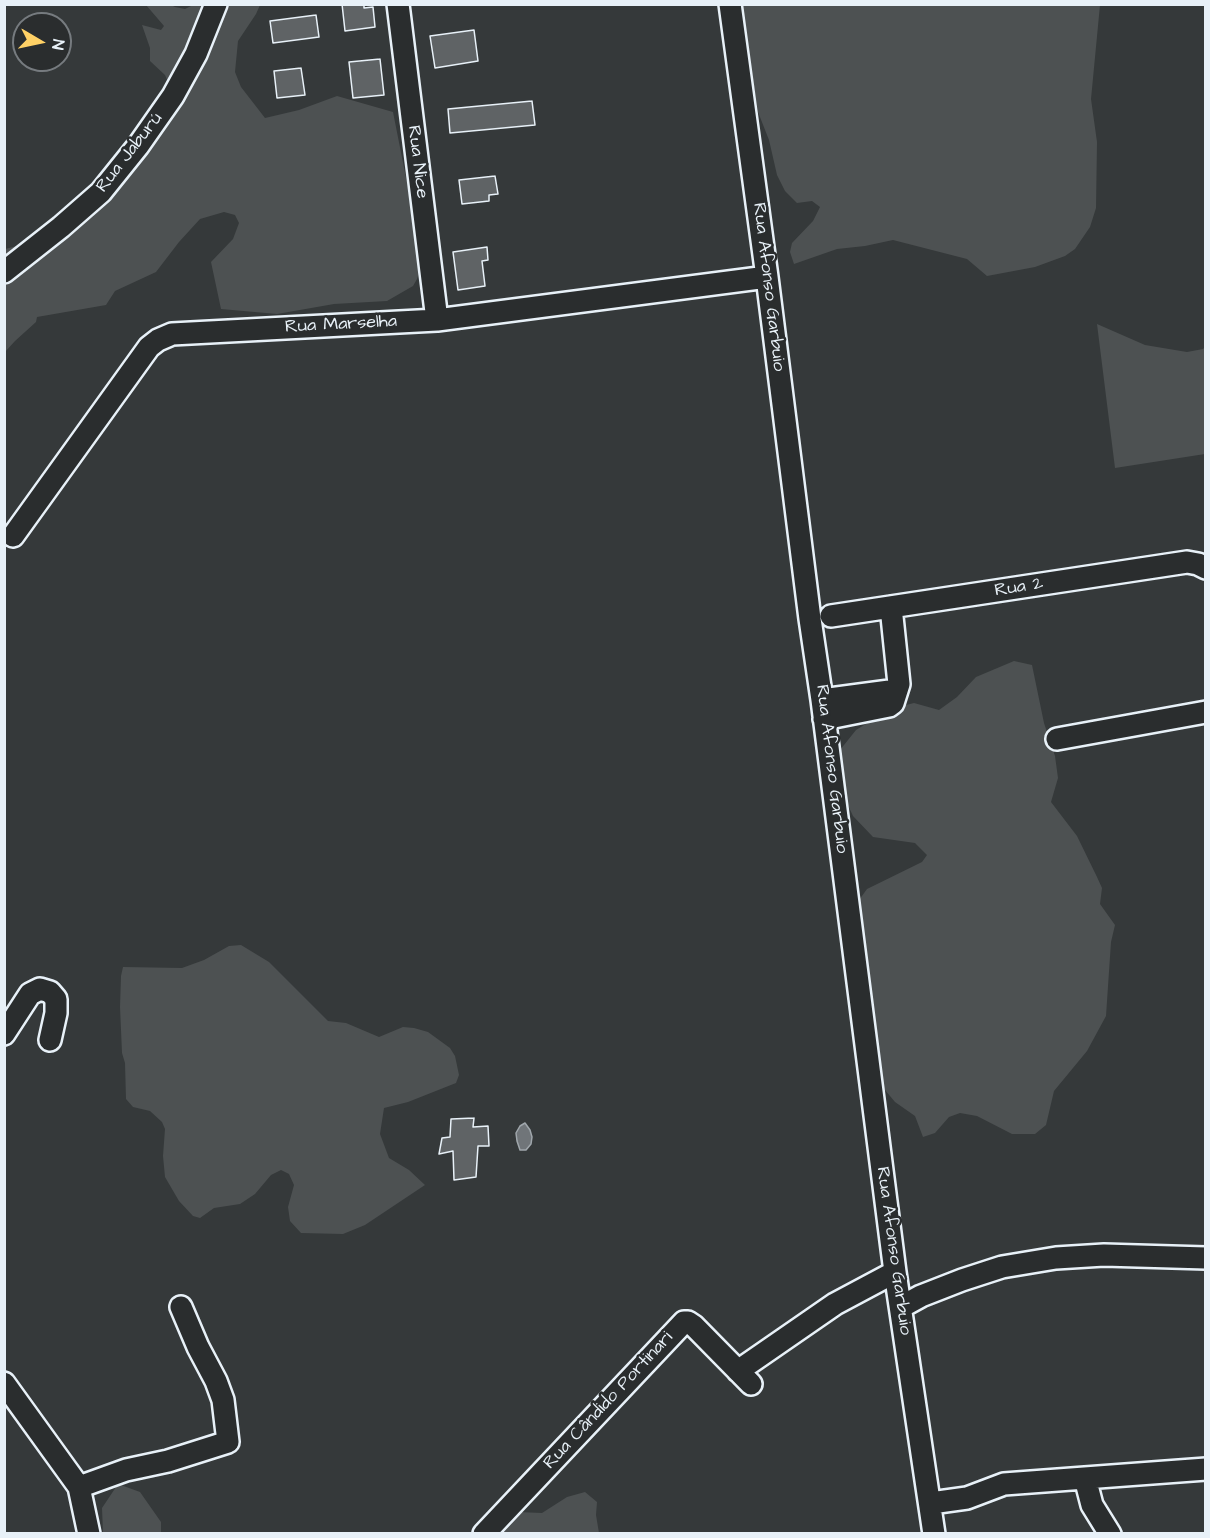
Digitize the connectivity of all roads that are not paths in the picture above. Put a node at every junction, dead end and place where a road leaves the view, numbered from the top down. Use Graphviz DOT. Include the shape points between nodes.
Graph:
graph roads {
  1 [pos="216,4"];
  2 [pos="398,4"];
  3 [pos="730,4"];
  4 [pos="4,272"];
  5 [pos="767,278"];
  6 [pos="437,320"];
  7 [pos="13,536"];
  8 [pos="1206,568"];
  9 [pos="891,607"];
  10 [pos="831,616"];
  11 [pos="823,709"];
  12 [pos="1206,712"];
  13 [pos="1057,739"];
  14 [pos="4,1034"];
  15 [pos="50,1040"];
  16 [pos="1206,1258"];
  17 [pos="895,1272"];
  18 [pos="181,1307"];
  19 [pos="901,1308"];
  20 [pos="4,1383"];
  21 [pos="1206,1469"];
  22 [pos="1085,1478"];
  23 [pos="79,1487"];
  24 [pos="931,1503"];
  25 [pos="89,1533"];
  26 [pos="484,1533"];
  27 [pos="934,1533"];
  28 [pos="1110,1533"];
  1 -- 4 [label="street, Rua Jaburú" via="174,96 138,146 101,192"];
  2 -- 6 [label="street, Rua Nice"];
  3 -- 5 [label="street, Rua Afonso Garbuio"];
  5 -- 6 [label="street, Rua Marselha"];
  5 -- 11 [label="street, Rua Afonso Garbuio"];
  6 -- 7 [label="street, Rua Marselha" via="172,334 158,340 149,347"];
  8 -- 9 [label="street, Rua 2" via="1187,562"];
  9 -- 10 [label="street, Rua 2"];
  9 -- 11 [label="street" via="899,684 893,703"];
  11 -- 17 [label="street, Rua Afonso Garbuio"];
  12 -- 13 [label="street"];
  14 -- 15 [label="street" via="30,994 40,990 50,992 56,999"];
  16 -- 19 [label="street" via="1104,1254 1056,1258 1002,1267 921,1296"];
  17 -- 19 [label="street, Rua Afonso Garbuio"];
  17 -- 26 [label="street, Rua Cândido Portinari" via="835,1304 744,1378 694,1326 684,1322"];
  18 -- 23 [label="street" via="216,1381 228,1442"];
  19 -- 24 [label="street, Rua Afonso Garbuio"];
  20 -- 23 [label="street"];
  21 -- 22 [label="street"];
  22 -- 24 [label="street" via="1004,1484 967,1498"];
  22 -- 28 [label="street" via="1092,1505"];
  23 -- 25 [label="street"];
  24 -- 27 [label="street, Rua Afonso Garbuio"];
}
